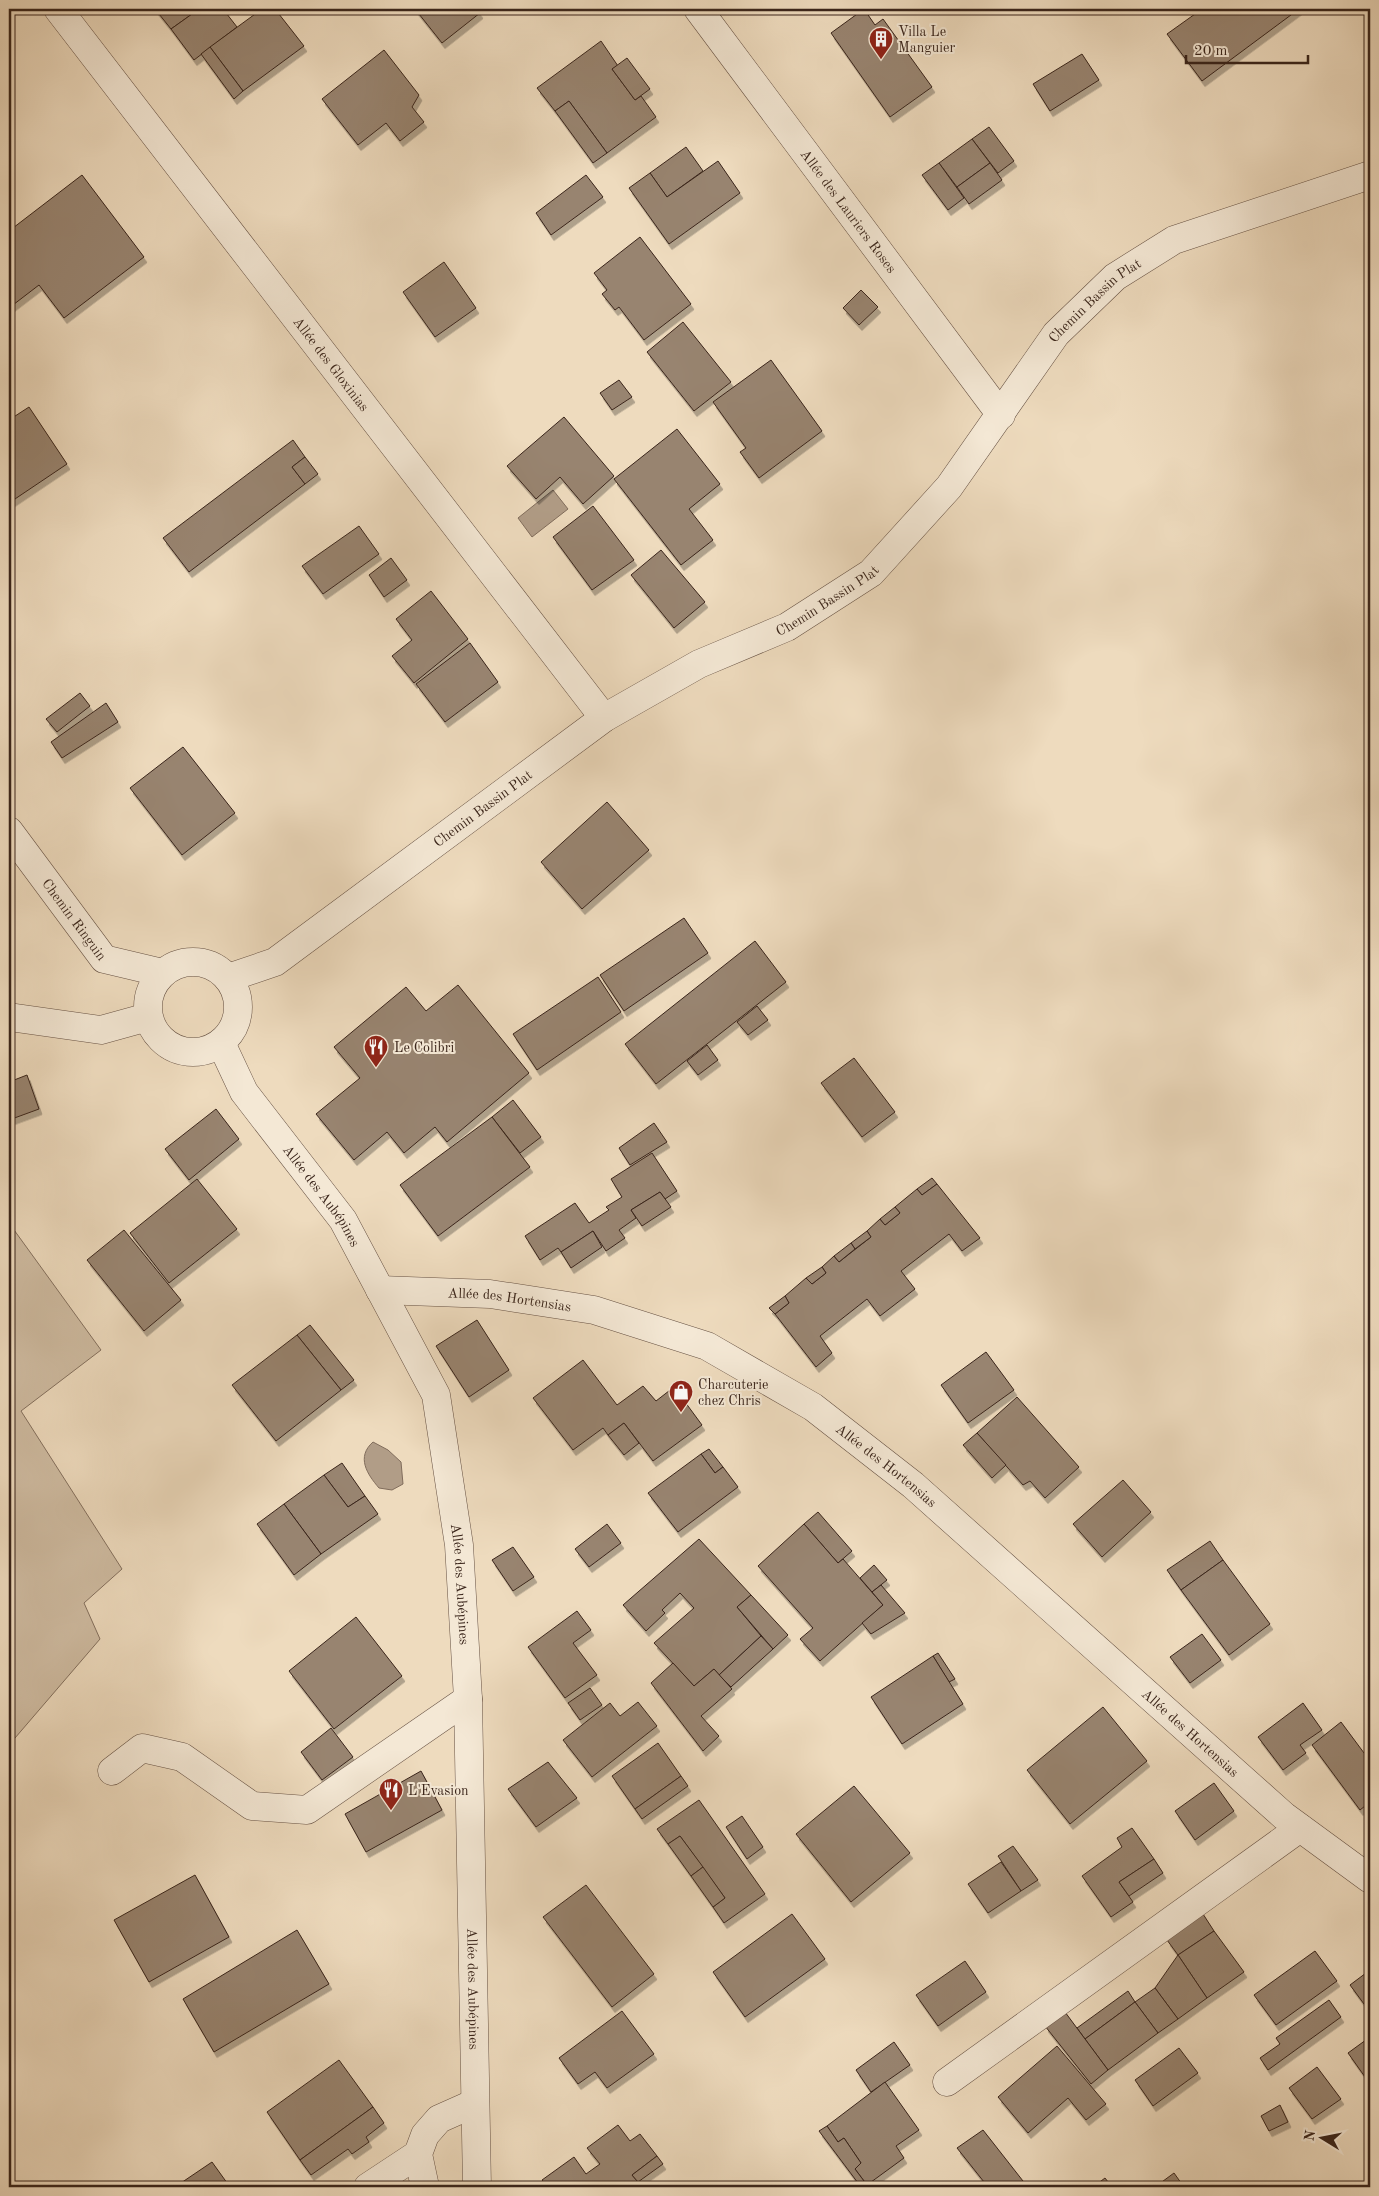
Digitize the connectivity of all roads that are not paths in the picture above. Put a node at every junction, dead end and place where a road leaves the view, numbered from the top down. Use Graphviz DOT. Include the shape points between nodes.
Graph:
graph roads {
  1 [pos="58,9"];
  2 [pos="698,9"];
  3 [pos="1370,175"];
  4 [pos="1001,415"];
  5 [pos="604,718"];
  6 [pos="9,832"];
  7 [pos="162,973"];
  8 [pos="228,978"];
  9 [pos="9,1017"];
  10 [pos="148,1017"];
  11 [pos="221,1043"];
  12 [pos="380,1290"];
  13 [pos="468,1699"];
  14 [pos="112,1771"];
  15 [pos="1300,1828"];
  16 [pos="1370,1879"];
  17 [pos="947,2082"];
  18 [pos="475,2102"];
  19 [pos="418,2154"];
  20 [pos="368,2187"];
  21 [pos="425,2187"];
  22 [pos="477,2187"];
  1 -- 5 [label="street, Allée des Gloxinias"];
  2 -- 4 [label="street, Allée des Lauriers Roses"];
  3 -- 4 [label="street, Chemin Bassin Plat" via="1174,240 1115,277 1056,334"];
  4 -- 5 [label="street, Chemin Bassin Plat" via="949,487 871,573 786,628 699,664"];
  5 -- 8 [label="street, Chemin Bassin Plat" via="275,962"];
  6 -- 7 [label="street, Chemin Ringuin" via="104,958"];
  7 -- 8 [label="street" via="175,964 197,962 218,969"];
  7 -- 10 [label="street" via="149,993"];
  8 -- 11 [label="street" via="238,1005 231,1032"];
  9 -- 10 [label="street" via="101,1030"];
  10 -- 11 [label="street" via="164,1043 178,1050 192,1053"];
  11 -- 12 [label="street, Allée des Aubépines" via="244,1092 343,1220"];
  12 -- 13 [label="street, Allée des Aubépines" via="436,1395 459,1546"];
  12 -- 15 [label="street, Allée des Hortensias" via="490,1294 594,1310 708,1346 813,1407 913,1485"];
  13 -- 14 [label="street" via="307,1810 252,1806 182,1756 142,1748"];
  13 -- 18 [label="street, Allée des Aubépines"];
  15 -- 16 [label="street, Allée des Hortensias"];
  15 -- 17 [label="street"];
  18 -- 19 [label="street" via="439,2119 426,2135"];
  18 -- 22 [label="street, Allée des Aubépines"];
  19 -- 20 [label="street"];
  19 -- 21 [label="street"];
}
